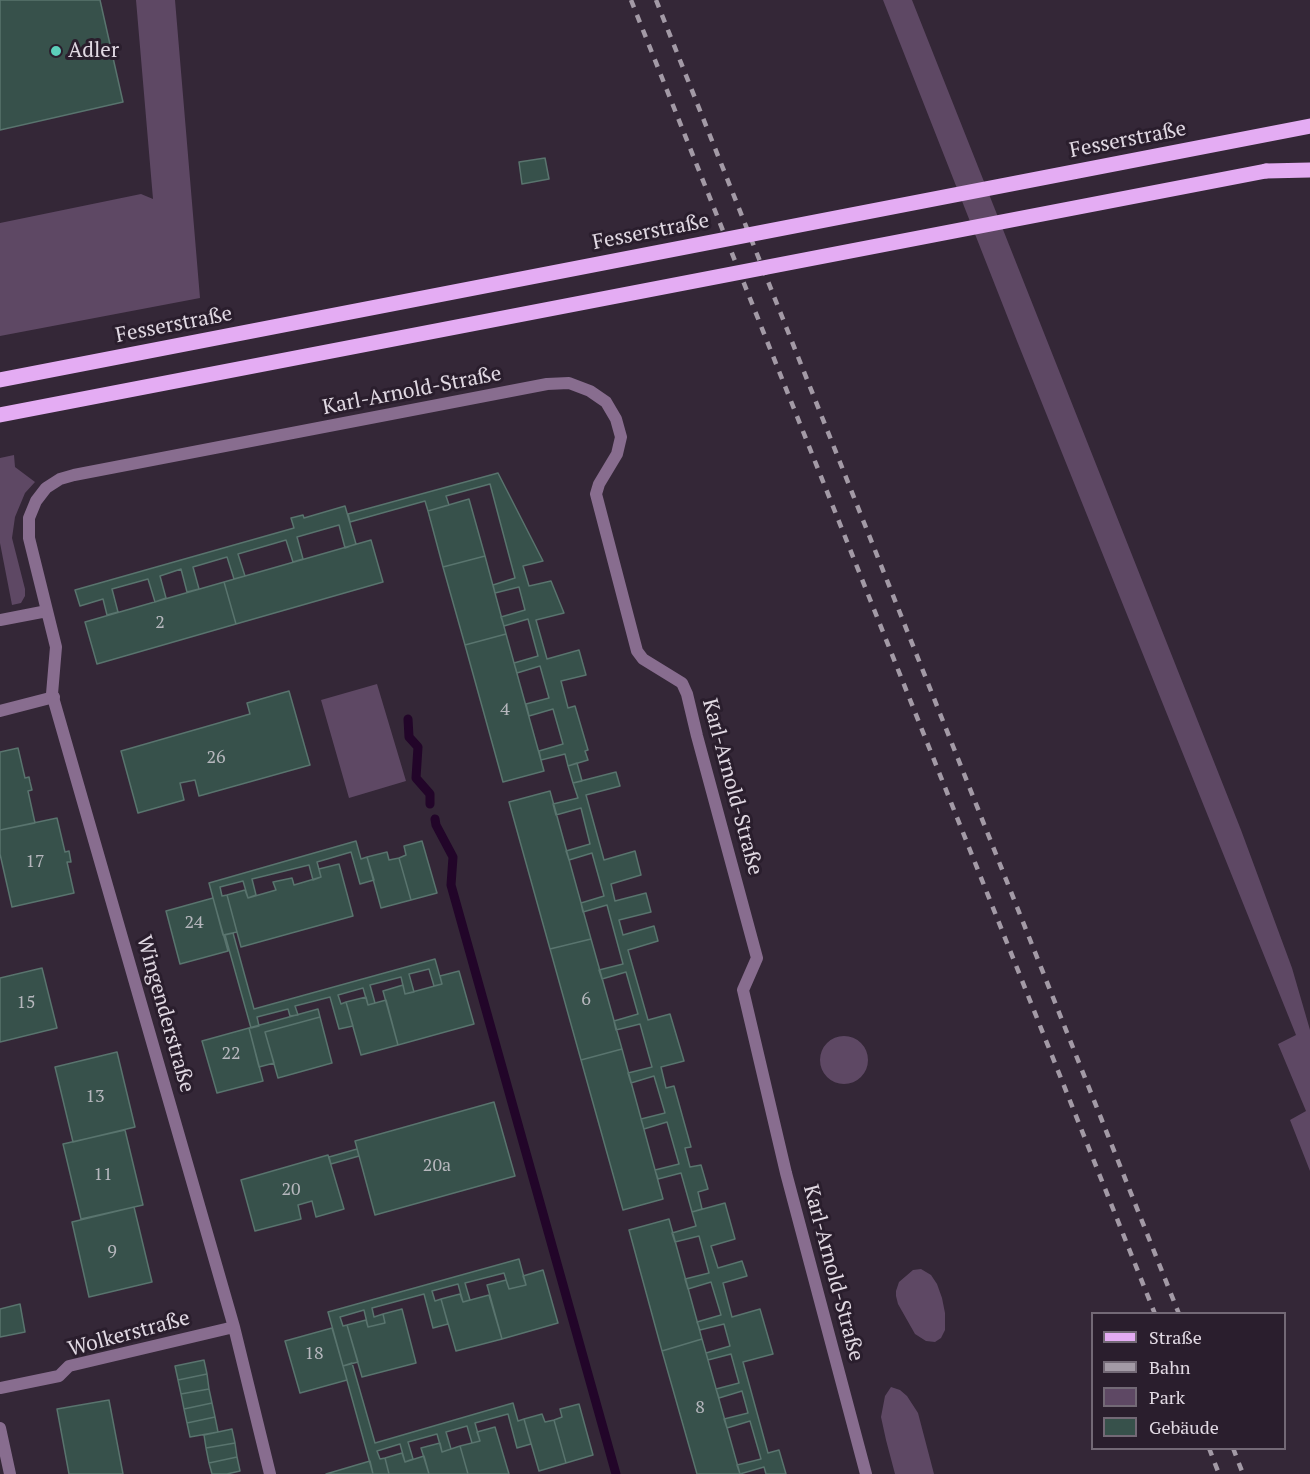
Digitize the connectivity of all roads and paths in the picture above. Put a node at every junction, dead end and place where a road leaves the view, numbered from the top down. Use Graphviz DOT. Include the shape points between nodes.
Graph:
graph roads {
  1 [pos="1310,126"];
  2 [pos="1310,170"];
  3 [pos="0,380"];
  4 [pos="0,415"];
  5 [pos="47,611"];
  6 [pos="0,619"];
  7 [pos="54,697"];
  8 [pos="0,711"];
  9 [pos="234,1327"];
  10 [pos="0,1388"];
  11 [pos="0,1428"];
  12 [pos="10,1474"];
  13 [pos="270,1474"];
  14 [pos="866,1474"];
  1 -- 3 [label="main road, Fesserstraße, bridge"];
  2 -- 4 [label="main road, bridge" via="1266,171"];
  5 -- 6 [label="street"];
  5 -- 7 [label="street, Wingenderstraße" via="56,647"];
  5 -- 14 [label="street, Karl-Arnold-Straße" via="28,538 29,518 46,488 60,479 547,384 569,383 606,402 621,437 617,454 596,494 637,651 643,659 682,683 687,694 757,958 743,990 786,1173"];
  7 -- 8 [label="street"];
  7 -- 9 [label="street, Wingenderstraße"];
  9 -- 10 [label="street, Wolkerstraße" via="69,1366 59,1376"];
  9 -- 13 [label="street, Wingenderstraße"];
  11 -- 12 [label="street"];
}
